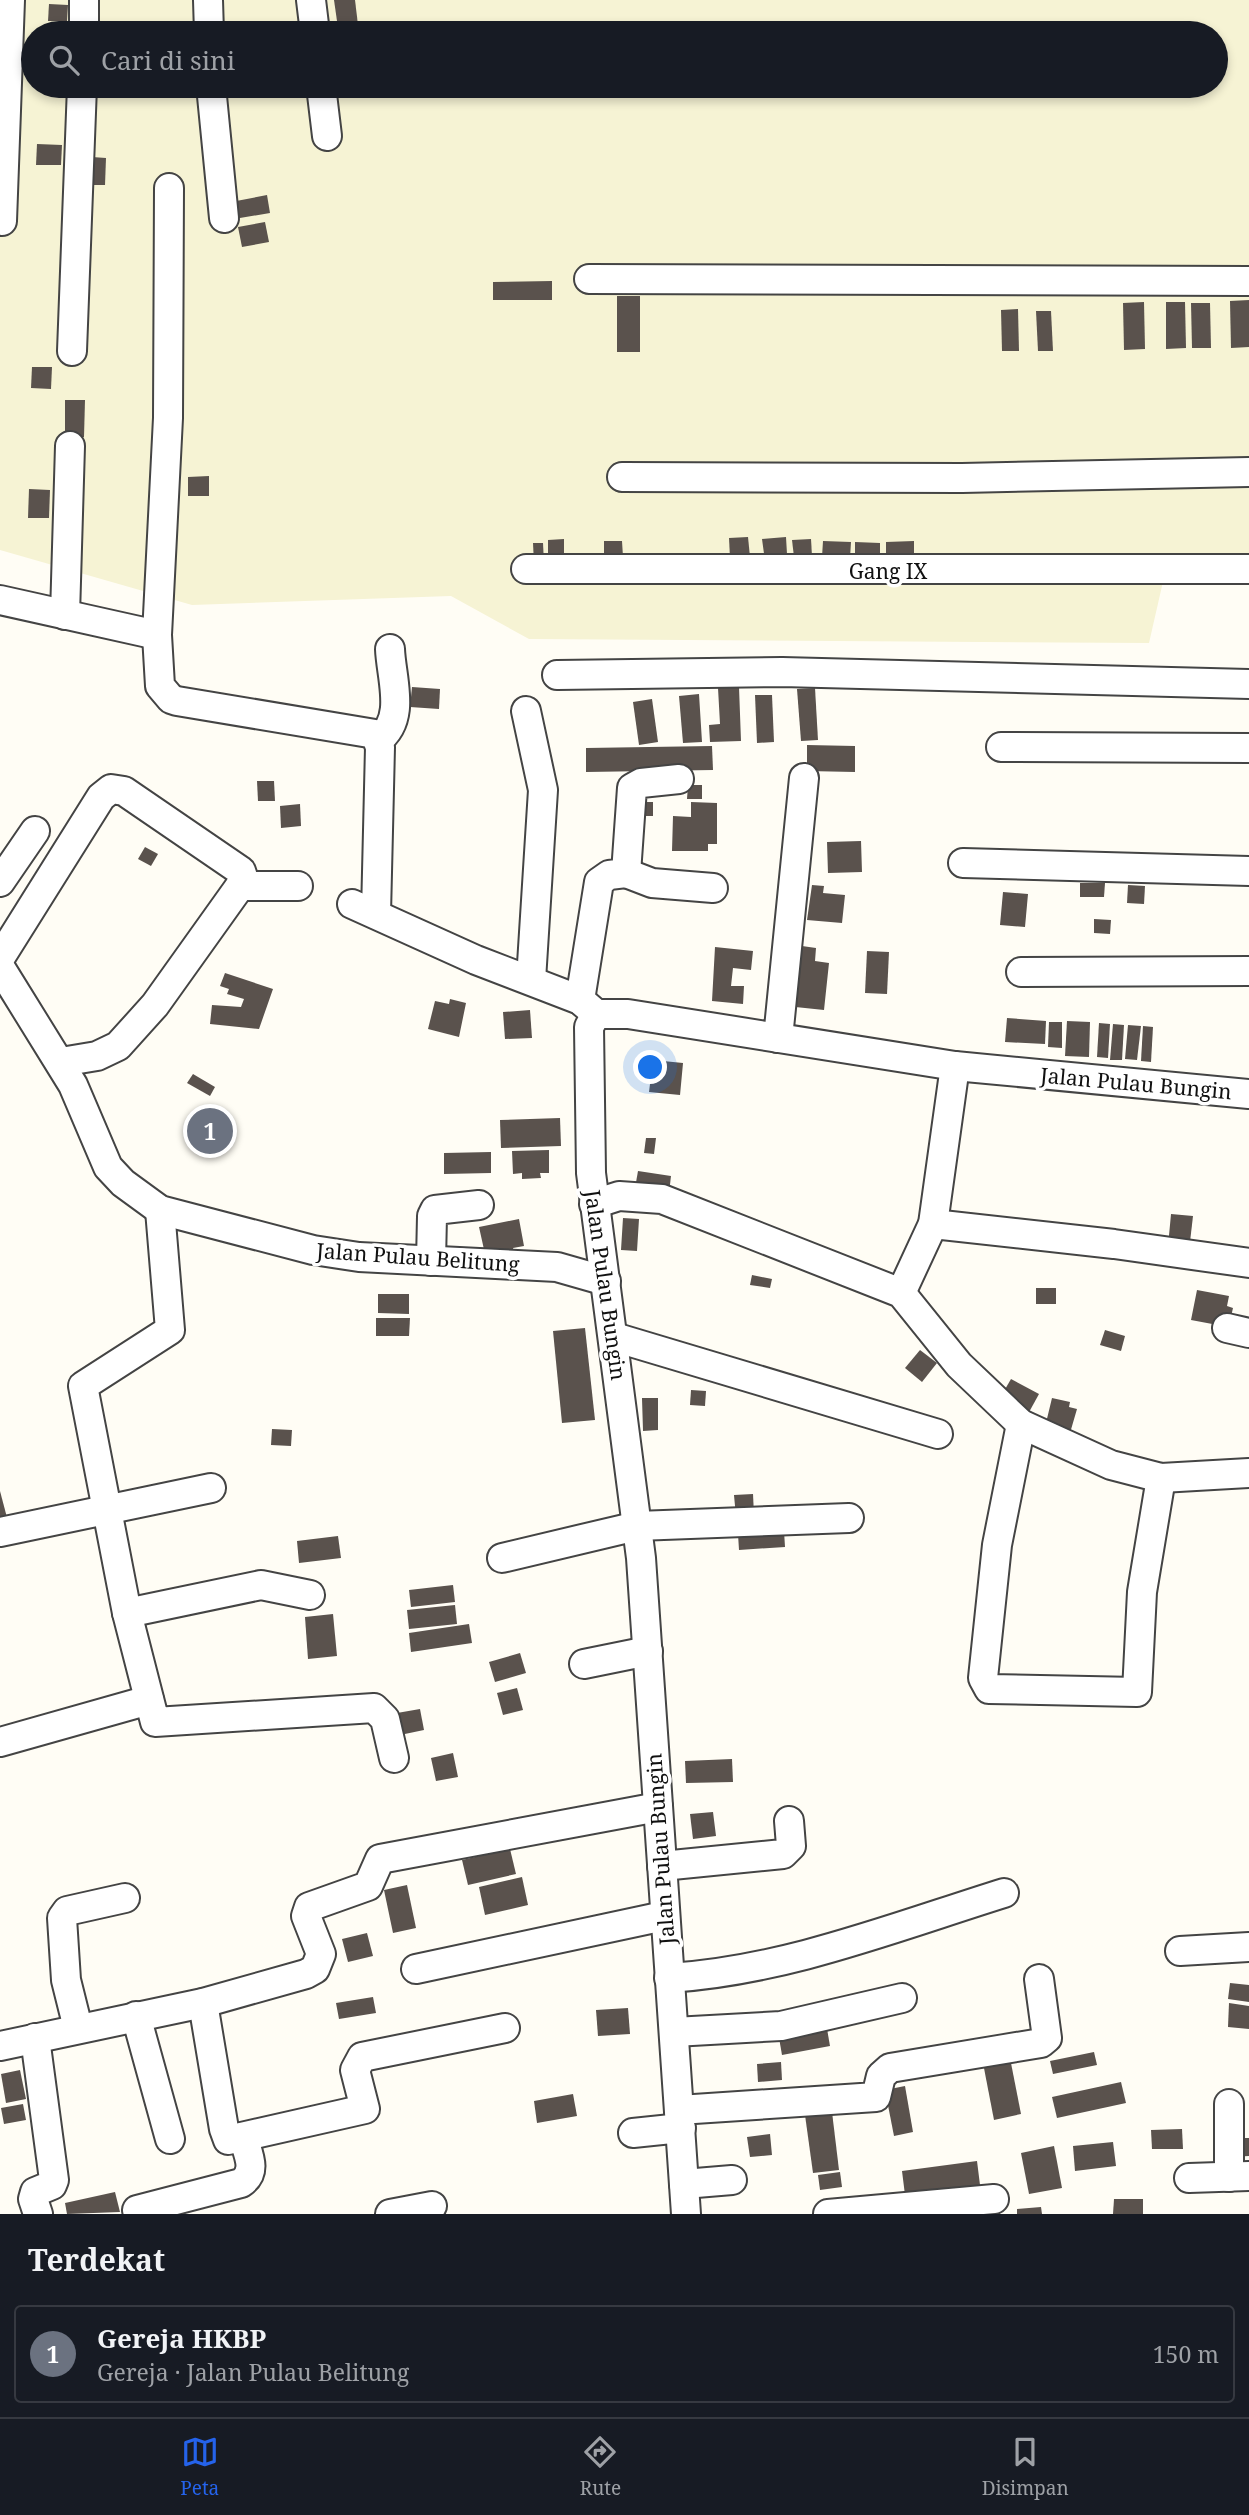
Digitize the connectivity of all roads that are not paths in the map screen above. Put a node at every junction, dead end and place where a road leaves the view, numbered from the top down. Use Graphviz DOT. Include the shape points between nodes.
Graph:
graph roads {
  1 [pos="10,0"];
  2 [pos="84,0"];
  3 [pos="208,0"];
  4 [pos="311,0"];
  5 [pos="84,21"];
  6 [pos="209,21"];
  7 [pos="314,21"];
  8 [pos="82,98"];
  9 [pos="212,98"];
  10 [pos="322,98"];
  11 [pos="327,136"];
  12 [pos="169,188"];
  13 [pos="224,218"];
  14 [pos="2,221"];
  15 [pos="589,279"];
  16 [pos="1249,281"];
  17 [pos="72,351"];
  18 [pos="71,446"];
  19 [pos="1249,472"];
  20 [pos="622,477"];
  21 [pos="526,569"];
  22 [pos="1249,569"];
  23 [pos="0,600"];
  24 [pos="65,615"];
  25 [pos="158,635"];
  26 [pos="390,649"];
  27 [pos="557,675"];
  28 [pos="1249,684"];
  29 [pos="526,711"];
  30 [pos="378,740"];
  31 [pos="1002,747"];
  32 [pos="1249,748"];
  33 [pos="804,778"];
  34 [pos="678,779"];
  35 [pos="35,831"];
  36 [pos="963,863"];
  37 [pos="1249,872"];
  38 [pos="626,873"];
  39 [pos="0,882"];
  40 [pos="240,886"];
  41 [pos="298,886"];
  42 [pos="713,888"];
  43 [pos="0,958"];
  44 [pos="0,967"];
  45 [pos="1249,971"];
  46 [pos="1021,972"];
  47 [pos="531,981"];
  48 [pos="588,1007"];
  49 [pos="779,1038"];
  50 [pos="61,1062"];
  51 [pos="955,1066"];
  52 [pos="1249,1094"];
  53 [pos="593,1191"];
  54 [pos="479,1205"];
  55 [pos="159,1210"];
  56 [pos="933,1224"];
  57 [pos="431,1242"];
  58 [pos="598,1244"];
  59 [pos="1249,1263"];
  60 [pos="556,1266"];
  61 [pos="606,1281"];
  62 [pos="901,1293"];
  63 [pos="614,1337"];
  64 [pos="1021,1424"];
  65 [pos="938,1434"];
  66 [pos="1249,1473"];
  67 [pos="1161,1478"];
  68 [pos="211,1488"];
  69 [pos="108,1511"];
  70 [pos="849,1518"];
  71 [pos="637,1526"];
  72 [pos="0,1532"];
  73 [pos="502,1558"];
  74 [pos="310,1595"];
  75 [pos="127,1613"];
  76 [pos="648,1651"];
  77 [pos="584,1664"];
  78 [pos="149,1700"];
  79 [pos="0,1742"];
  80 [pos="394,1758"];
  81 [pos="658,1807"];
  82 [pos="789,1821"];
  83 [pos="662,1866"];
  84 [pos="1004,1893"];
  85 [pos="125,1898"];
  86 [pos="664,1916"];
  87 [pos="1249,1947"];
  88 [pos="1180,1951"];
  89 [pos="416,1969"];
  90 [pos="668,1978"];
  91 [pos="1039,1979"];
  92 [pos="902,1998"];
  93 [pos="203,2003"];
  94 [pos="136,2016"];
  95 [pos="78,2028"];
  96 [pos="505,2028"];
  97 [pos="674,2032"];
  98 [pos="35,2038"];
  99 [pos="0,2046"];
  100 [pos="1229,2104"];
  101 [pos="680,2119"];
  102 [pos="633,2133"];
  103 [pos="243,2137"];
  104 [pos="170,2139"];
  105 [pos="1239,2176"];
  106 [pos="1189,2178"];
  107 [pos="732,2180"];
  108 [pos="684,2185"];
  109 [pos="994,2199"];
  110 [pos="432,2206"];
  111 [pos="137,2210"];
  112 [pos="38,2214"];
  113 [pos="390,2214"];
  114 [pos="686,2214"];
  115 [pos="828,2214"];
  1 -- 14 [label="street"];
  2 -- 5 [label="street"];
  3 -- 6 [label="street"];
  4 -- 7 [label="street"];
  8 -- 17 [label="street"];
  9 -- 13 [label="street"];
  10 -- 11 [label="street"];
  12 -- 25 [label="street" via="168,418"];
  15 -- 16 [label="street"];
  18 -- 24 [label="street"];
  19 -- 20 [label="street" via="962,478"];
  21 -- 22 [label="street, Gang IX"];
  23 -- 24 [label="street"];
  24 -- 25 [label="street"];
  25 -- 30 [label="street" via="160,686 171,699 371,732"];
  26 -- 30 [label="street" via="395,713 386,734"];
  27 -- 28 [label="street" via="782,672"];
  29 -- 47 [label="street" via="543,790"];
  30 -- 47 [label="street" via="364,909"];
  31 -- 32 [label="street"];
  33 -- 49 [label="street"];
  34 -- 38 [label="street" via="632,788"];
  35 -- 39 [label="street"];
  36 -- 37 [label="street"];
  38 -- 42 [label="street" via="652,883"];
  38 -- 48 [label="street" via="609,875 599,883"];
  40 -- 41 [label="street"];
  40 -- 43 [label="street" via="241,871 124,791 111,789 101,797"];
  40 -- 50 [label="street" via="155,1005 118,1046 97,1056"];
  44 -- 50 [label="street, Jalan Pulau Belitung"];
  45 -- 46 [label="street"];
  47 -- 48 [label="street"];
  48 -- 49 [label="street, Jalan Pulau Bungin"];
  48 -- 53 [label="street, Jalan Pulau Bungin"];
  49 -- 51 [label="street, Jalan Pulau Bungin"];
  50 -- 55 [label="street, Jalan Pulau Belitung" via="108,1167"];
  51 -- 52 [label="street, Jalan Pulau Bungin"];
  51 -- 56 [label="street"];
  53 -- 58 [label="street, Jalan Pulau Bungin"];
  53 -- 62 [label="street" via="662,1199"];
  54 -- 57 [label="street" via="435,1210"];
  55 -- 57 [label="street, Jalan Pulau Belitung" via="313,1250 359,1257"];
  55 -- 69 [label="street" via="170,1331 83,1386"];
  56 -- 59 [label="street"];
  56 -- 62 [label="street"];
  57 -- 60 [label="street, Jalan Pulau Belitung"];
  58 -- 60 [label="street, Jalan Pulau Belitung"];
  58 -- 61 [label="street, Jalan Pulau Bungin"];
  60 -- 61 [label="street, Jalan Pulau Belitung"];
  61 -- 63 [label="street, Jalan Pulau Bungin"];
  62 -- 64 [label="street" via="959,1365"];
  63 -- 65 [label="street"];
  63 -- 71 [label="street, Jalan Pulau Bungin"];
  64 -- 67 [label="street" via="1111,1465"];
  64 -- 67 [label="street" via="997,1545 983,1678 989,1689 1136,1692 1142,1592"];
  66 -- 67 [label="street"];
  68 -- 69 [label="street"];
  69 -- 72 [label="street"];
  69 -- 75 [label="street"];
  70 -- 71 [label="street"];
  71 -- 73 [label="street"];
  71 -- 76 [label="street, Jalan Pulau Bungin"];
  74 -- 75 [label="street" via="261,1585"];
  75 -- 78 [label="street"];
  76 -- 77 [label="street"];
  76 -- 81 [label="street, Jalan Pulau Bungin"];
  78 -- 79 [label="street"];
  78 -- 80 [label="street" via="155,1722 374,1708 385,1719"];
  81 -- 83 [label="street, Jalan Pulau Bungin"];
  81 -- 93 [label="street" via="380,1859 368,1886 309,1907 306,1916 321,1954 315,1969"];
  82 -- 83 [label="street" via="791,1846 783,1854"];
  83 -- 86 [label="street, Jalan Pulau Bungin"];
  84 -- 90 [label="street" via="790,1958 708,1976"];
  85 -- 95 [label="street" via="67,1911 62,1919 66,1980"];
  86 -- 89 [label="street"];
  86 -- 90 [label="street, Jalan Pulau Bungin"];
  87 -- 88 [label="street"];
  90 -- 97 [label="street, Jalan Pulau Bungin"];
  91 -- 101 [label="street" via="1047,2038 1041,2043 890,2068 881,2076 876,2097"];
  92 -- 97 [label="street" via="781,2026"];
  93 -- 94 [label="street"];
  93 -- 103 [label="street" via="226,2137"];
  94 -- 95 [label="street"];
  94 -- 104 [label="street"];
  95 -- 98 [label="street"];
  96 -- 103 [label="street" via="362,2057 355,2070 365,2109"];
  97 -- 101 [label="street, Jalan Pulau Bungin"];
  98 -- 99 [label="street"];
  98 -- 112 [label="street" via="54,2177 52,2185 35,2192"];
  100 -- 105 [label="street"];
  101 -- 102 [label="street"];
  101 -- 108 [label="street, Jalan Pulau Bungin"];
  103 -- 111 [label="street" via="252,2170 248,2178"];
  105 -- 106 [label="street"];
  107 -- 108 [label="street"];
  108 -- 114 [label="street, Jalan Pulau Bungin"];
  109 -- 115 [label="street"];
  110 -- 113 [label="street"];
}
